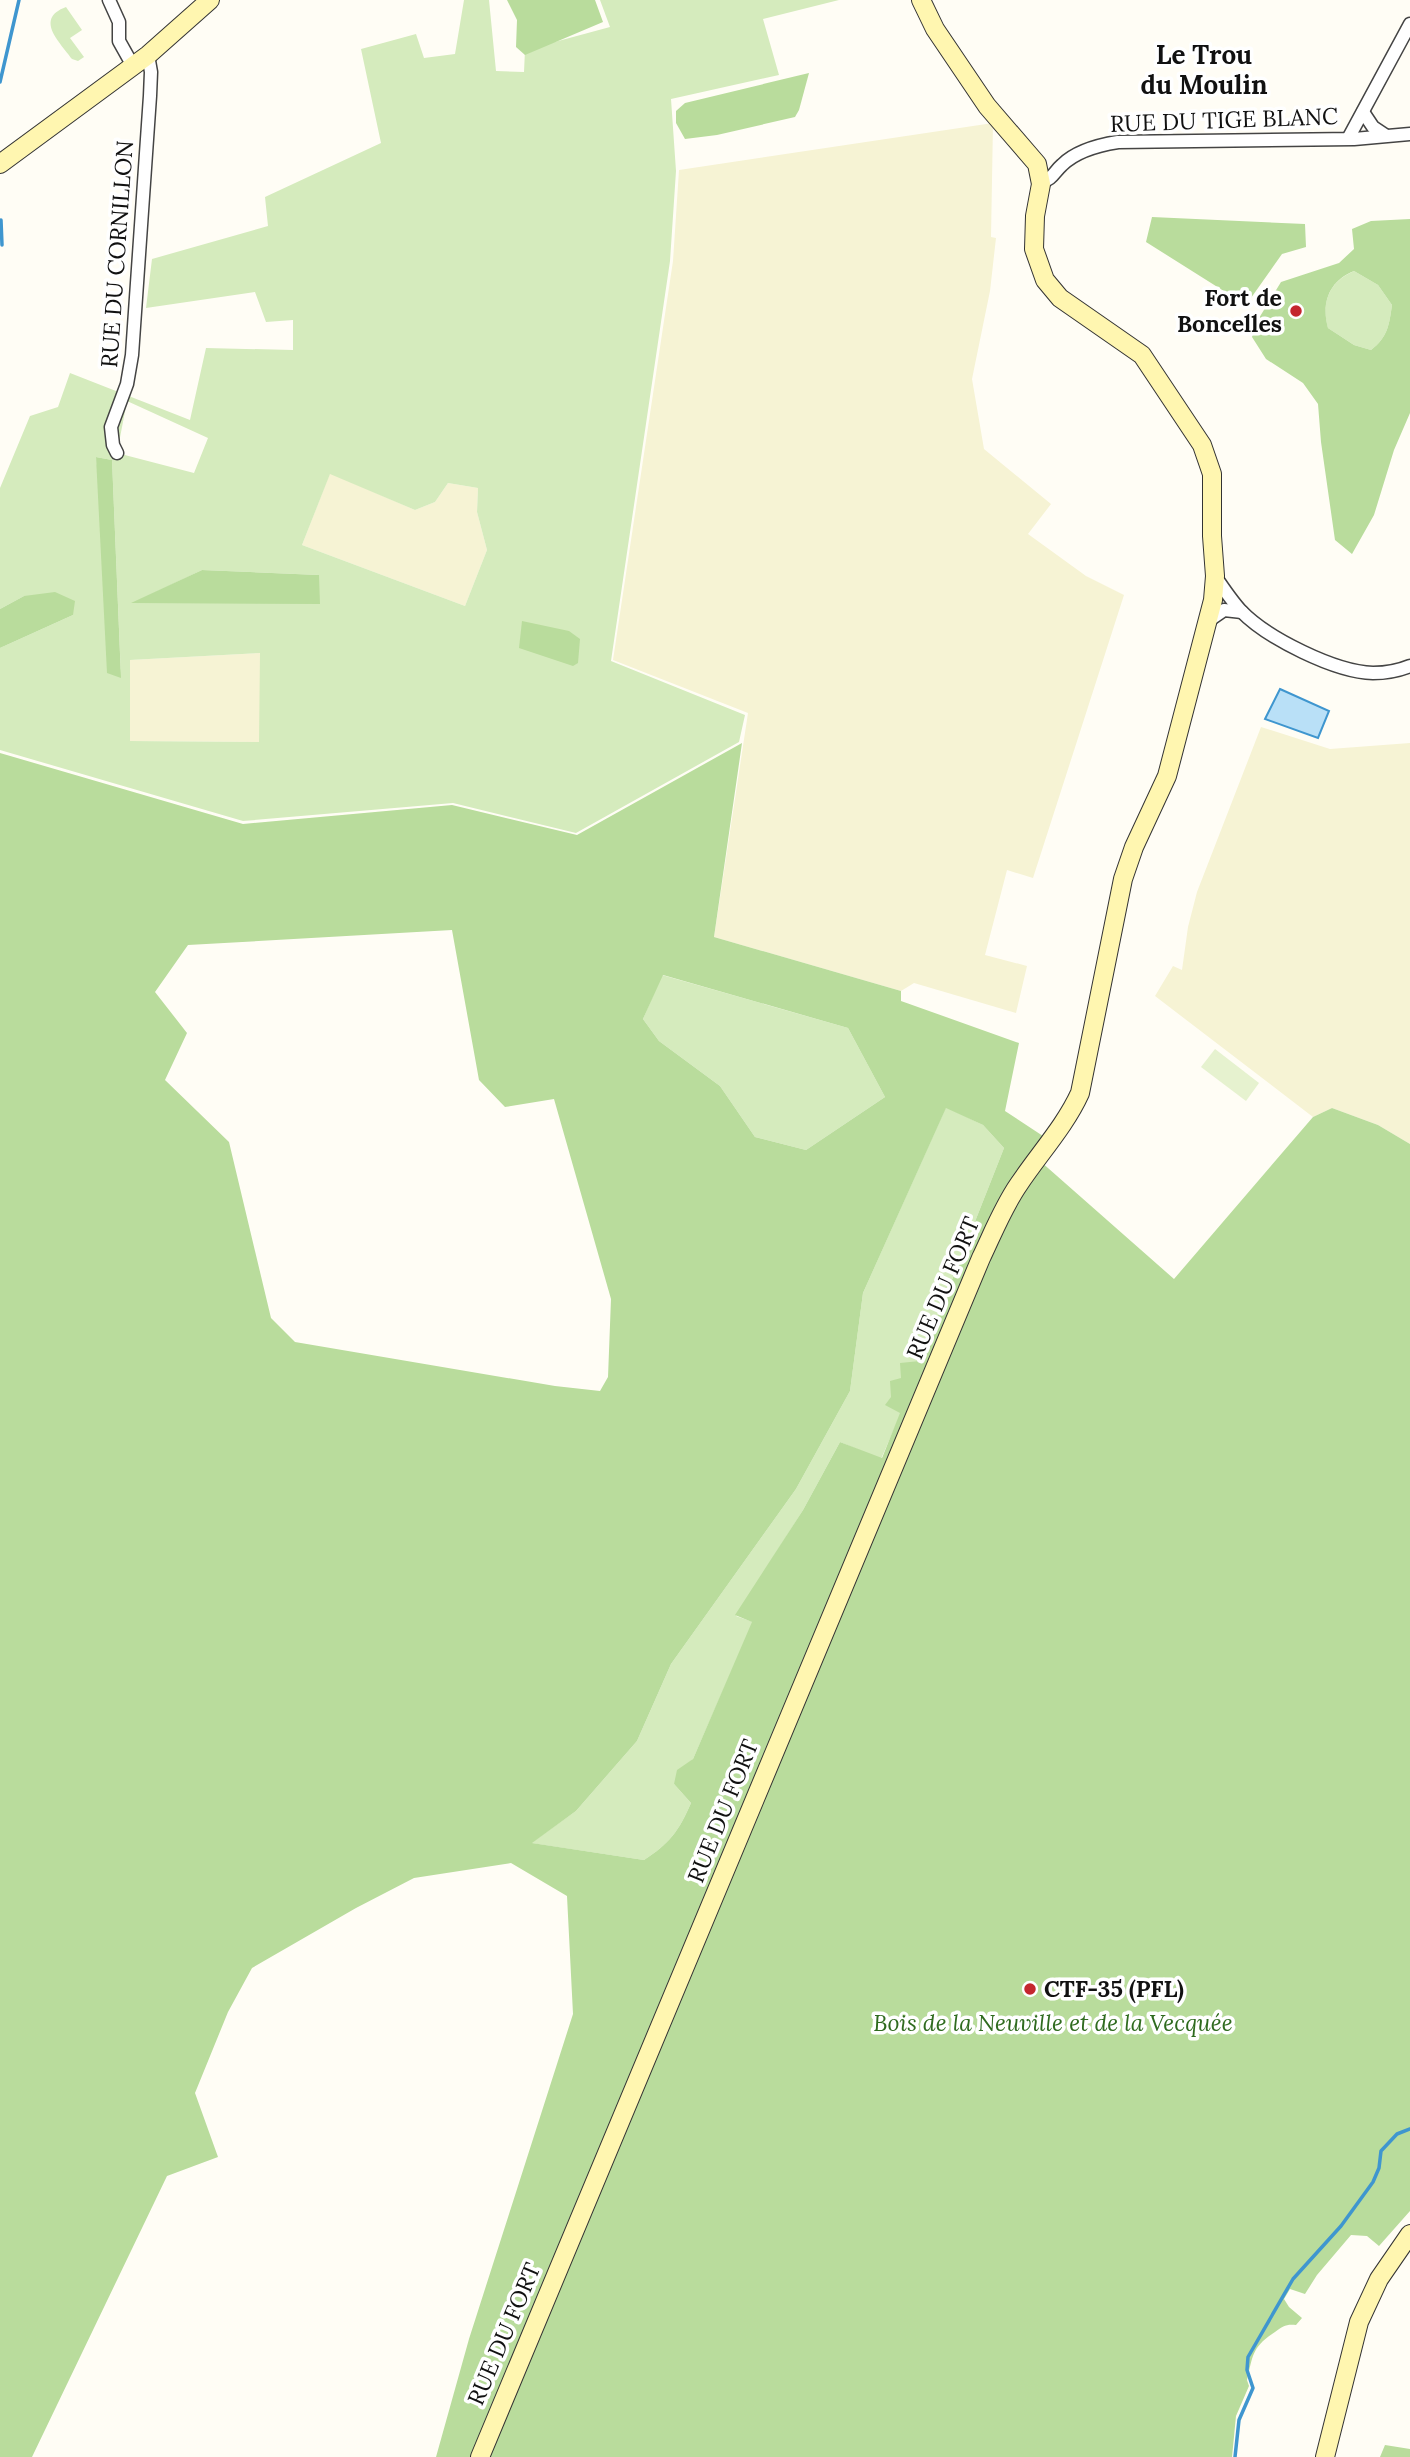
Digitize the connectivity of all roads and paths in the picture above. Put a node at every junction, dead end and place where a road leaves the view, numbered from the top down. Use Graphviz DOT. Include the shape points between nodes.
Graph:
graph roads {
  1 [pos="109,0"];
  2 [pos="210,0"];
  3 [pos="921,0"];
  4 [pos="1410,24"];
  5 [pos="141,61"];
  6 [pos="1363,112"];
  7 [pos="1410,134"];
  8 [pos="1385,135"];
  9 [pos="1349,137"];
  10 [pos="1035,162"];
  11 [pos="0,164"];
  12 [pos="1061,165"];
  13 [pos="1041,182"];
  14 [pos="117,453"];
  15 [pos="1215,576"];
  16 [pos="1242,612"];
  17 [pos="1208,622"];
  18 [pos="1410,666"];
  19 [pos="1410,2234"];
  20 [pos="480,2457"];
  21 [pos="1325,2457"];
  1 -- 5 [label="street" via="119,22 119,41"];
  2 -- 5 [label="street"];
  3 -- 10 [label="street" via="991,112"];
  4 -- 6 [label="street, RUE DU TIGE BLANC"];
  5 -- 11 [label="street"];
  5 -- 14 [label="street, RUE DU CORNILLON" via="151,72 150,96 133,341 127,384 111,427"];
  6 -- 8 [label="street"];
  6 -- 9 [label="street, RUE DU TIGE BLANC"];
  7 -- 8 [label="street"];
  8 -- 9 [label="street"];
  9 -- 12 [label="street, RUE DU TIGE BLANC" via="1118,142"];
  10 -- 12 [label="street"];
  10 -- 13 [label="street"];
  12 -- 13 [label="street, RUE DU TIGE BLANC"];
  13 -- 15 [label="street, RUE DU FORT" via="1034,237 1036,259 1045,280 1060,298 1142,355 1206,455 1212,474"];
  15 -- 16 [label="street"];
  15 -- 17 [label="street, RUE DU FORT"];
  16 -- 17 [label="street" via="1224,610"];
  16 -- 18 [label="street" via="1283,642 1345,668 1372,673"];
  17 -- 20 [label="street, RUE DU FORT" via="1167,776 1123,879 1080,1093 1005,1207 976,1271"];
  19 -- 21 [label="street" via="1379,2279 1359,2322"];
}
